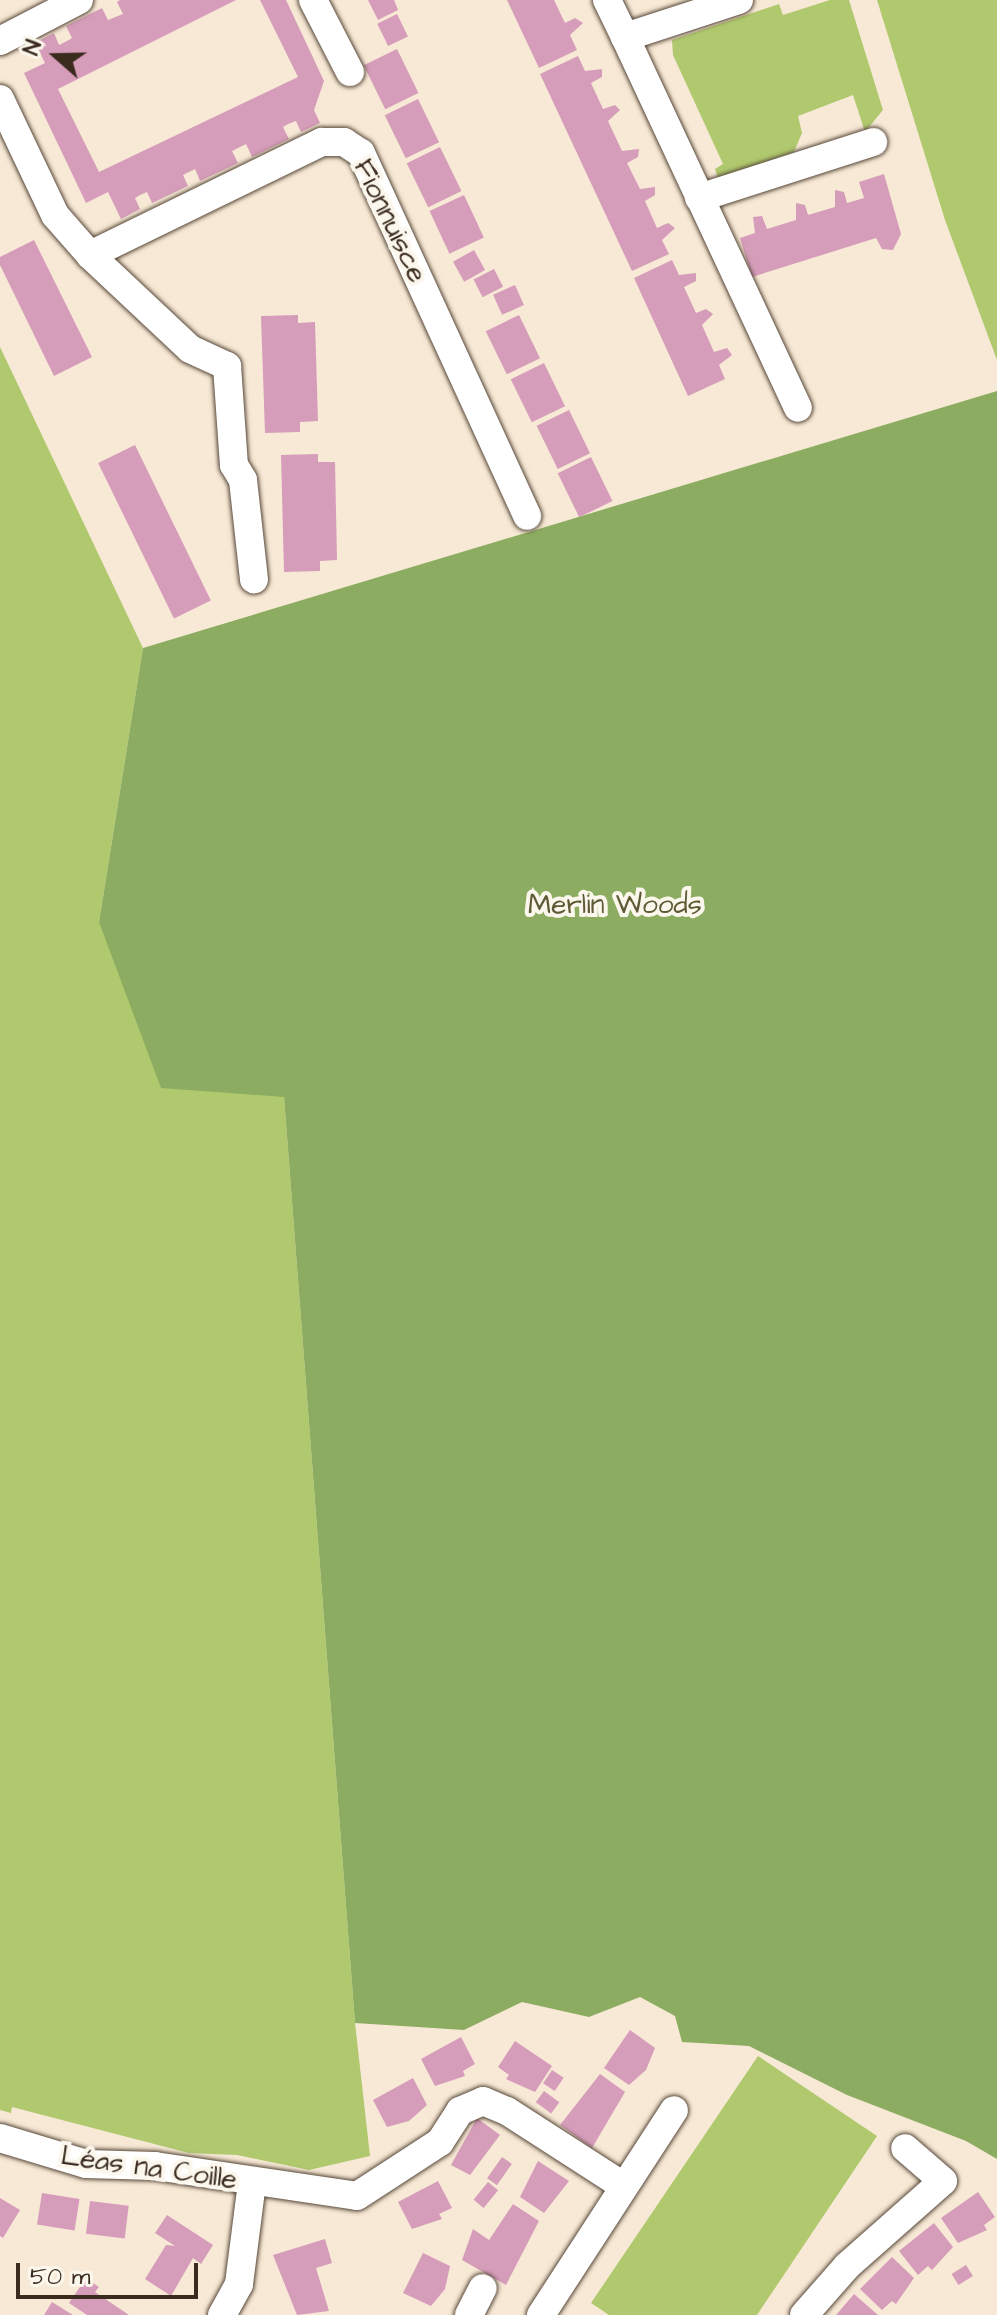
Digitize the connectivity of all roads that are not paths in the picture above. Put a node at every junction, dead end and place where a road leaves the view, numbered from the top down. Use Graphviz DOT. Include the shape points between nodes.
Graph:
graph roads {
  1 [pos="79,0"];
  2 [pos="313,0"];
  3 [pos="607,0"];
  4 [pos="739,0"];
  5 [pos="625,37"];
  6 [pos="0,41"];
  7 [pos="350,72"];
  8 [pos="0,99"];
  9 [pos="873,142"];
  10 [pos="699,198"];
  11 [pos="90,255"];
  12 [pos="798,408"];
  13 [pos="527,516"];
  14 [pos="254,579"];
  15 [pos="674,2110"];
  16 [pos="0,2138"];
  17 [pos="905,2148"];
  18 [pos="252,2182"];
  19 [pos="622,2185"];
  20 [pos="483,2288"];
  21 [pos="222,2315"];
  22 [pos="469,2315"];
  23 [pos="541,2315"];
  24 [pos="804,2315"];
  1 -- 6 [label="street"];
  2 -- 7 [label="street"];
  3 -- 5 [label="street"];
  4 -- 5 [label="street"];
  5 -- 10 [label="street"];
  8 -- 11 [label="street" via="55,215"];
  9 -- 10 [label="street"];
  10 -- 12 [label="street"];
  11 -- 13 [label="street, Fionnuisce" via="322,142 344,142 361,153"];
  11 -- 14 [label="street" via="190,349 227,366 234,465 243,480"];
  15 -- 19 [label="street"];
  16 -- 18 [label="street, Léas na Coille" via="86,2164 155,2166"];
  17 -- 24 [label="street" via="943,2181 847,2266"];
  18 -- 19 [label="street, Léas na Coille" via="357,2196 440,2142 460,2111 483,2101"];
  18 -- 21 [label="street, Léas na Coille" via="239,2284"];
  19 -- 23 [label="street"];
  20 -- 22 [label="street"];
}
